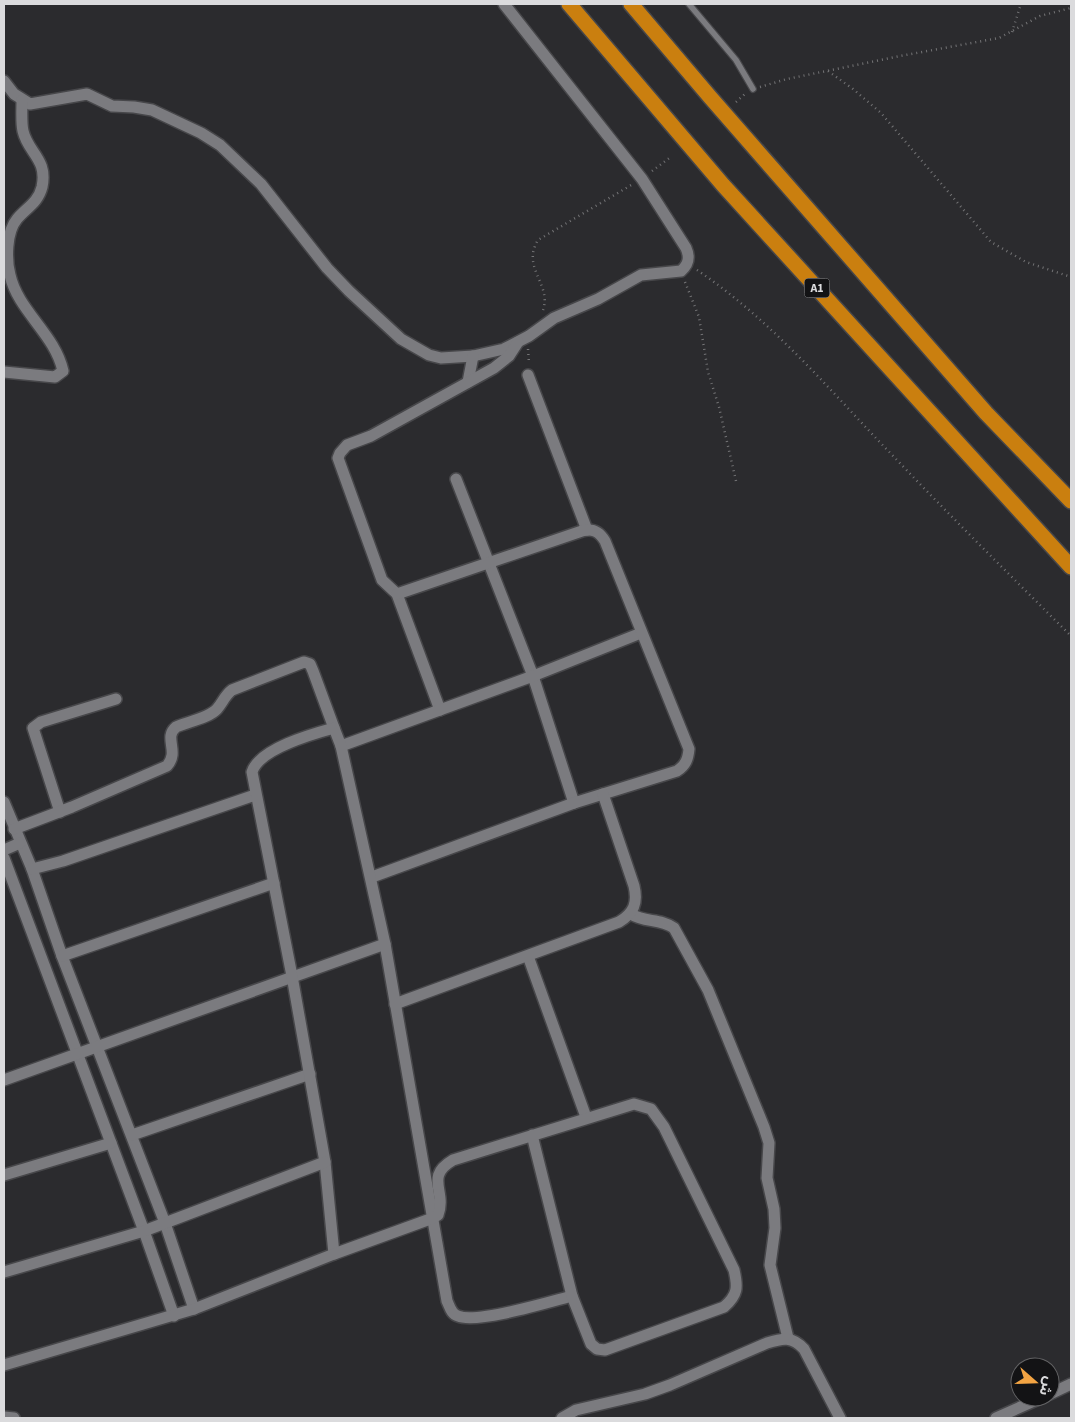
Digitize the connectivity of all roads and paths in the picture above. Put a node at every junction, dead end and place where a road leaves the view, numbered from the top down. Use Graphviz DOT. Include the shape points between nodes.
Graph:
graph roads {
  1 [pos="504,4"];
  2 [pos="569,4"];
  3 [pos="631,4"];
  4 [pos="689,4"];
  5 [pos="1021,4"];
  6 [pos="1071,8"];
  7 [pos="1011,34"];
  8 [pos="828,71"];
  9 [pos="4,81"];
  10 [pos="753,89"];
  11 [pos="22,100"];
  12 [pos="736,102"];
  13 [pos="672,156"];
  14 [pos="642,179"];
  15 [pos="684,267"];
  16 [pos="1071,277"];
  17 [pos="542,311"];
  18 [pos="529,336"];
  19 [pos="518,342"];
  20 [pos="473,356"];
  21 [pos="4,372"];
  22 [pos="528,375"];
  23 [pos="468,382"];
  24 [pos="456,480"];
  25 [pos="736,482"];
  26 [pos="1071,501"];
  27 [pos="587,530"];
  28 [pos="489,562"];
  29 [pos="1071,567"];
  30 [pos="397,594"];
  31 [pos="641,633"];
  32 [pos="1071,636"];
  33 [pos="533,676"];
  34 [pos="116,699"];
  35 [pos="440,710"];
  36 [pos="334,728"];
  37 [pos="341,746"];
  38 [pos="603,794"];
  39 [pos="255,795"];
  40 [pos="4,802"];
  41 [pos="574,803"];
  42 [pos="60,812"];
  43 [pos="14,830"];
  44 [pos="20,843"];
  45 [pos="4,850"];
  46 [pos="4,858"];
  47 [pos="32,869"];
  48 [pos="372,877"];
  49 [pos="274,883"];
  50 [pos="631,914"];
  51 [pos="385,944"];
  52 [pos="62,956"];
  53 [pos="528,956"];
  54 [pos="292,976"];
  55 [pos="395,1004"];
  56 [pos="98,1048"];
  57 [pos="77,1056"];
  58 [pos="310,1074"];
  59 [pos="4,1080"];
  60 [pos="586,1117"];
  61 [pos="132,1135"];
  62 [pos="532,1135"];
  63 [pos="111,1142"];
  64 [pos="325,1162"];
  65 [pos="4,1175"];
  66 [pos="433,1218"];
  67 [pos="165,1223"];
  68 [pos="144,1231"];
  69 [pos="334,1254"];
  70 [pos="4,1272"];
  71 [pos="572,1296"];
  72 [pos="194,1310"];
  73 [pos="174,1316"];
  74 [pos="788,1338"];
  75 [pos="4,1366"];
  76 [pos="1021,1407"];
  77 [pos="4,1417"];
  78 [pos="14,1418"];
  79 [pos="562,1418"];
  80 [pos="840,1418"];
  81 [pos="996,1418"];
  1 -- 14 [label="street"];
  2 -- 29 [label="highway, A1" via="723,185"];
  3 -- 26 [label="highway" via="986,413"];
  4 -- 10 [label="lane" via="736,60"];
  5 -- 7 [label="path"];
  6 -- 7 [label="path" via="1040,16"];
  7 -- 8 [label="path"];
  8 -- 10 [label="path"];
  8 -- 16 [label="path" via="881,113 991,242 1026,262"];
  9 -- 11 [label="street"];
  10 -- 12 [label="path"];
  11 -- 20 [label="street" via="41,104 87,94 112,106 152,110 200,133 220,145 261,184 327,268 400,339 441,358"];
  11 -- 21 [label="street" via="23,131 40,159 43,176 39,197 17,218 11,232 8,264 19,298 53,344 63,371 54,376"];
  13 -- 14 [label="path"];
  14 -- 15 [label="street" via="688,252"];
  14 -- 17 [label="path" via="538,240 532,256 545,294"];
  15 -- 18 [label="street" via="641,275 598,300 554,318"];
  15 -- 25 [label="path" via="699,317 708,372"];
  15 -- 32 [label="path" via="725,289 766,323"];
  18 -- 19 [label="street"];
  18 -- 22 [label="path"];
  19 -- 20 [label="street" via="488,354"];
  19 -- 23 [label="street" via="502,362"];
  20 -- 23 [label="street"];
  22 -- 27 [label="street"];
  23 -- 30 [label="street" via="371,436 347,445 340,453 338,464 382,580"];
  24 -- 28 [label="street"];
  27 -- 28 [label="street"];
  27 -- 31 [label="street" via="598,532 605,541"];
  28 -- 30 [label="street"];
  28 -- 33 [label="street"];
  30 -- 35 [label="street"];
  31 -- 33 [label="street"];
  31 -- 38 [label="street" via="687,740 688,758 677,771"];
  33 -- 35 [label="street"];
  33 -- 41 [label="street"];
  34 -- 42 [label="street" via="41,722 34,728"];
  35 -- 37 [label="street"];
  36 -- 37 [label="street"];
  36 -- 39 [label="street" via="263,757 252,772"];
  36 -- 42 [label="street" via="313,670 304,662 232,690 212,713 176,726 171,731 173,752 167,766"];
  37 -- 48 [label="street"];
  38 -- 41 [label="street"];
  38 -- 50 [label="street" via="634,886 636,900"];
  39 -- 47 [label="street"];
  39 -- 49 [label="street"];
  40 -- 43 [label="street"];
  41 -- 48 [label="street"];
  42 -- 43 [label="street"];
  43 -- 44 [label="street"];
  44 -- 45 [label="street"];
  44 -- 47 [label="street"];
  46 -- 57 [label="street"];
  47 -- 52 [label="street"];
  48 -- 51 [label="street"];
  49 -- 52 [label="street"];
  49 -- 54 [label="street"];
  50 -- 53 [label="street" via="619,922"];
  50 -- 74 [label="street" via="637,918 666,922 674,928 708,990 764,1127 769,1143 767,1178 775,1228 770,1266"];
  51 -- 54 [label="street"];
  51 -- 55 [label="street"];
  52 -- 56 [label="street"];
  53 -- 55 [label="street"];
  53 -- 60 [label="street"];
  54 -- 56 [label="street"];
  54 -- 58 [label="street"];
  55 -- 66 [label="street"];
  56 -- 57 [label="street"];
  56 -- 61 [label="street"];
  57 -- 59 [label="street"];
  57 -- 63 [label="street"];
  58 -- 61 [label="street"];
  58 -- 64 [label="street"];
  60 -- 62 [label="street"];
  60 -- 71 [label="street" via="634,1104 651,1109 658,1117 734,1270 737,1292 724,1307 605,1350 591,1344"];
  61 -- 67 [label="street"];
  62 -- 66 [label="street" via="444,1165 437,1182 440,1209 438,1216"];
  62 -- 71 [label="street"];
  63 -- 65 [label="street"];
  63 -- 68 [label="street"];
  64 -- 67 [label="street"];
  64 -- 69 [label="street"];
  66 -- 69 [label="street"];
  66 -- 71 [label="street" via="447,1301 458,1316 482,1317"];
  67 -- 68 [label="street"];
  67 -- 72 [label="street"];
  68 -- 70 [label="street"];
  68 -- 73 [label="street"];
  69 -- 72 [label="street"];
  72 -- 73 [label="street"];
  73 -- 75 [label="street"];
  74 -- 79 [label="street" via="767,1343 653,1392 576,1410"];
  74 -- 80 [label="street" via="804,1349"];
  76 -- 81 [label="street"];
  77 -- 78 [label="street"];
}
